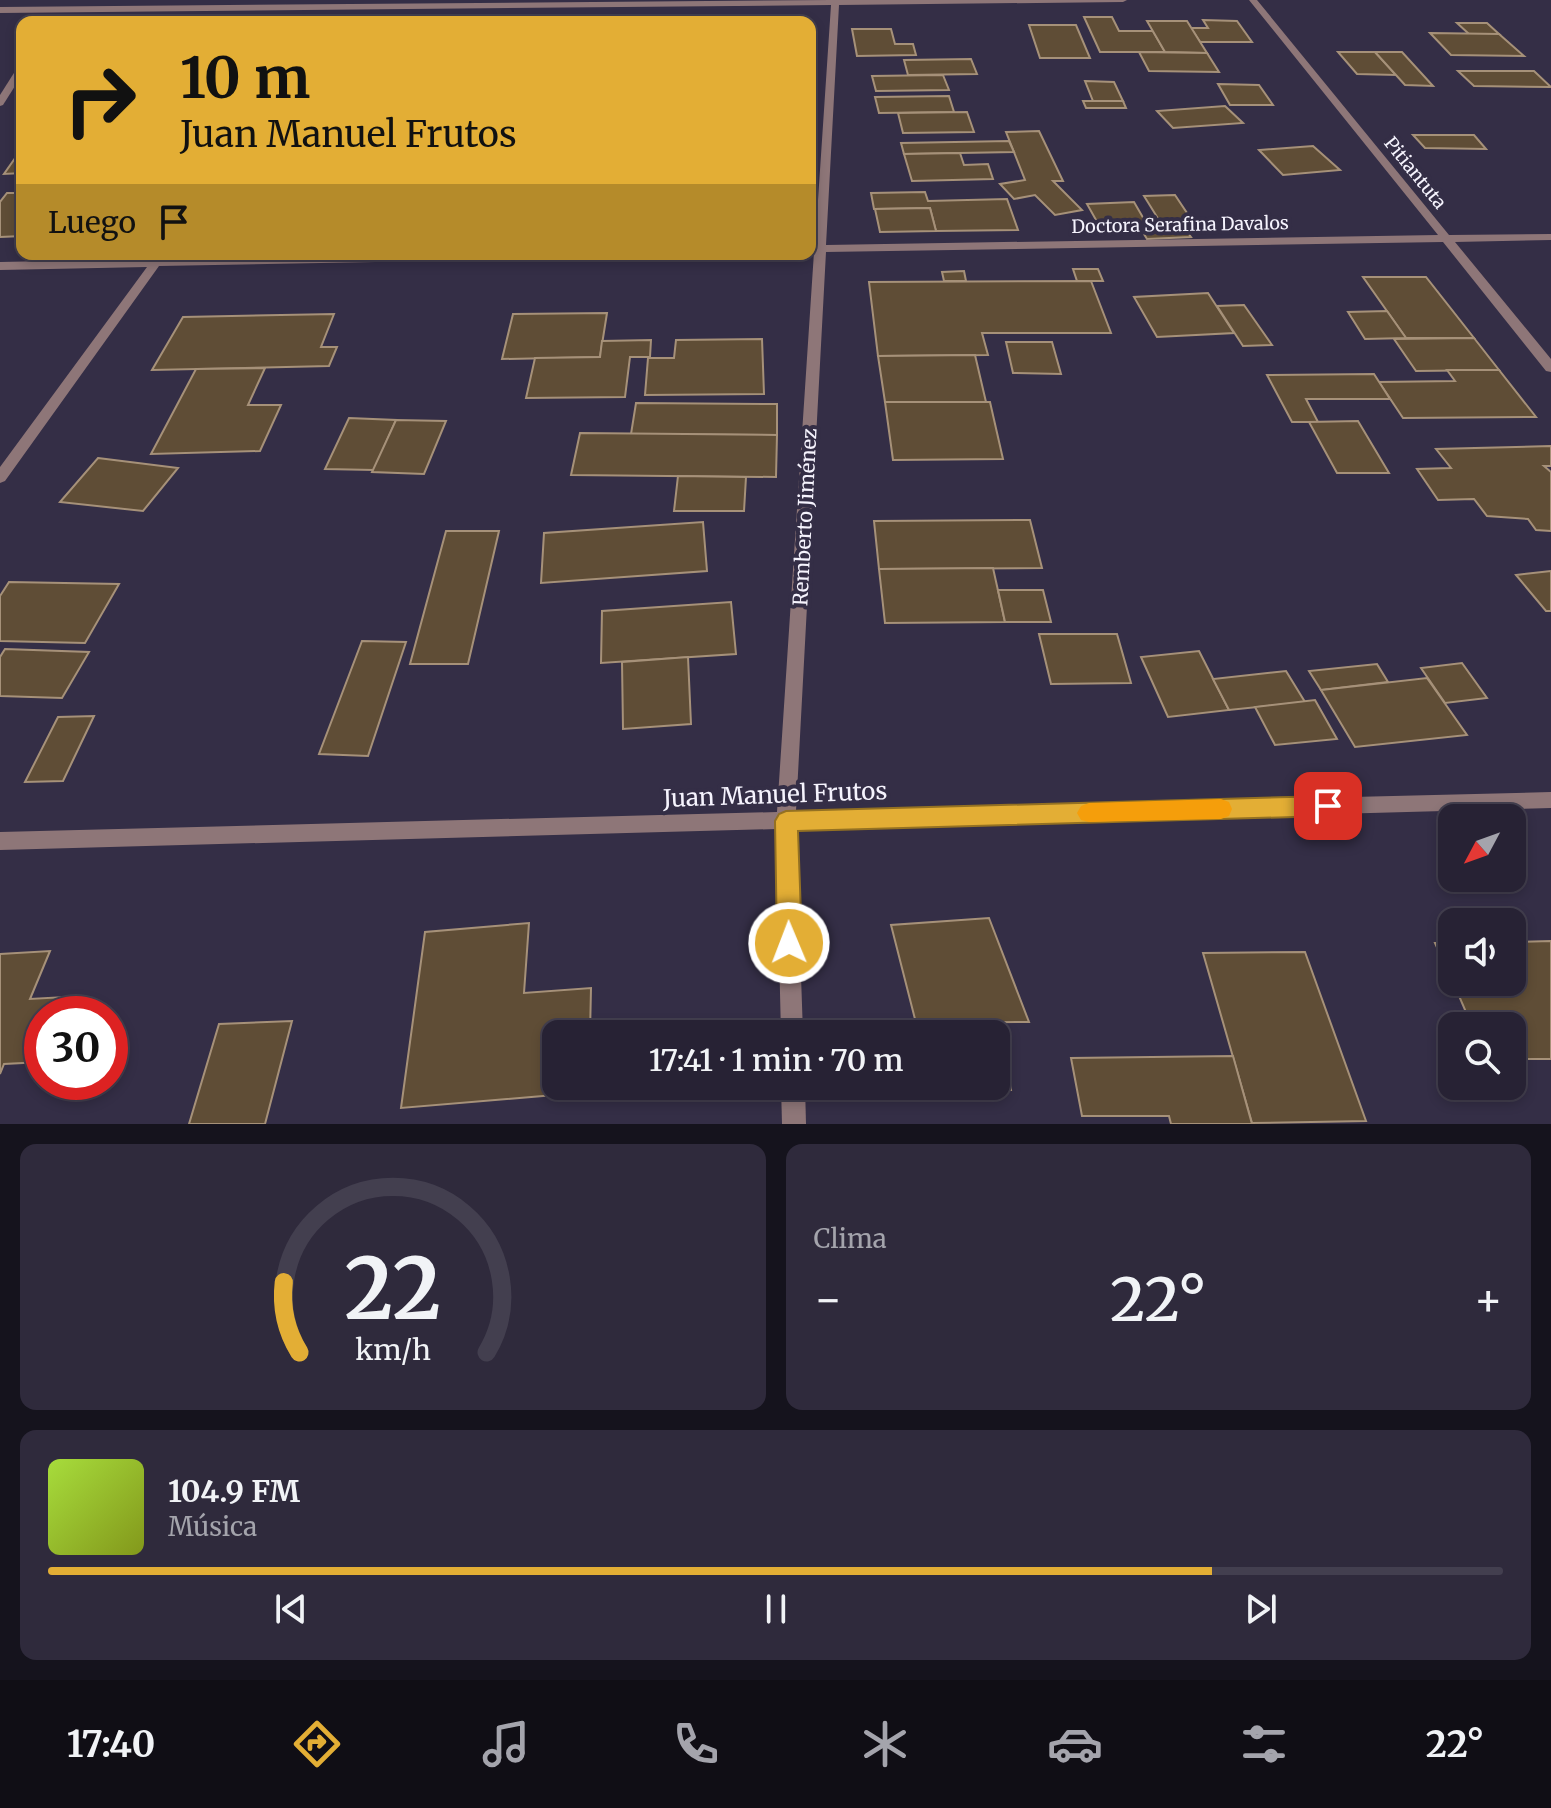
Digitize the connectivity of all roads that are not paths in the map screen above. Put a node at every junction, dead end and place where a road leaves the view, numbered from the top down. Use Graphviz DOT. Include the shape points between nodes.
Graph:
graph roads {
  1 [pos="64,0"];
  2 [pos="1123,0"];
  3 [pos="1253,0"];
  4 [pos="835,2"];
  5 [pos="361,7"];
  6 [pos="0,10"];
  7 [pos="57,11"];
  8 [pos="54,16"];
  9 [pos="16,77"];
  10 [pos="0,103"];
  11 [pos="1551,237"];
  12 [pos="1445,238"];
  13 [pos="816,249"];
  14 [pos="135,260"];
  15 [pos="157,260"];
  16 [pos="815,260"];
  17 [pos="0,266"];
  18 [pos="1551,368"];
  19 [pos="0,478"];
  20 [pos="1551,800"];
  21 [pos="786,821"];
  22 [pos="0,841"];
  23 [pos="792,1020"];
  24 [pos="793,1100"];
  25 [pos="794,1124"];
  1 -- 7 [label="street"];
  2 -- 4 [label="street"];
  3 -- 12 [label="street, Pitiantuta"];
  4 -- 5 [label="street"];
  4 -- 13 [label="street, Remberto Jiménez"];
  5 -- 7 [label="street"];
  6 -- 7 [label="street"];
  7 -- 8 [label="street"];
  9 -- 10 [label="street"];
  11 -- 12 [label="street, Doctora Serafina Davalos"];
  12 -- 13 [label="street, Doctora Serafina Davalos"];
  12 -- 18 [label="street, Pitiantuta"];
  14 -- 17 [label="street"];
  15 -- 19 [label="street"];
  16 -- 21 [label="street, Remberto Jiménez"];
  20 -- 21 [label="street, Juan Manuel Frutos"];
  21 -- 22 [label="street, Juan Manuel Frutos"];
  21 -- 23 [label="street, Remberto Jiménez"];
  24 -- 25 [label="street"];
}
